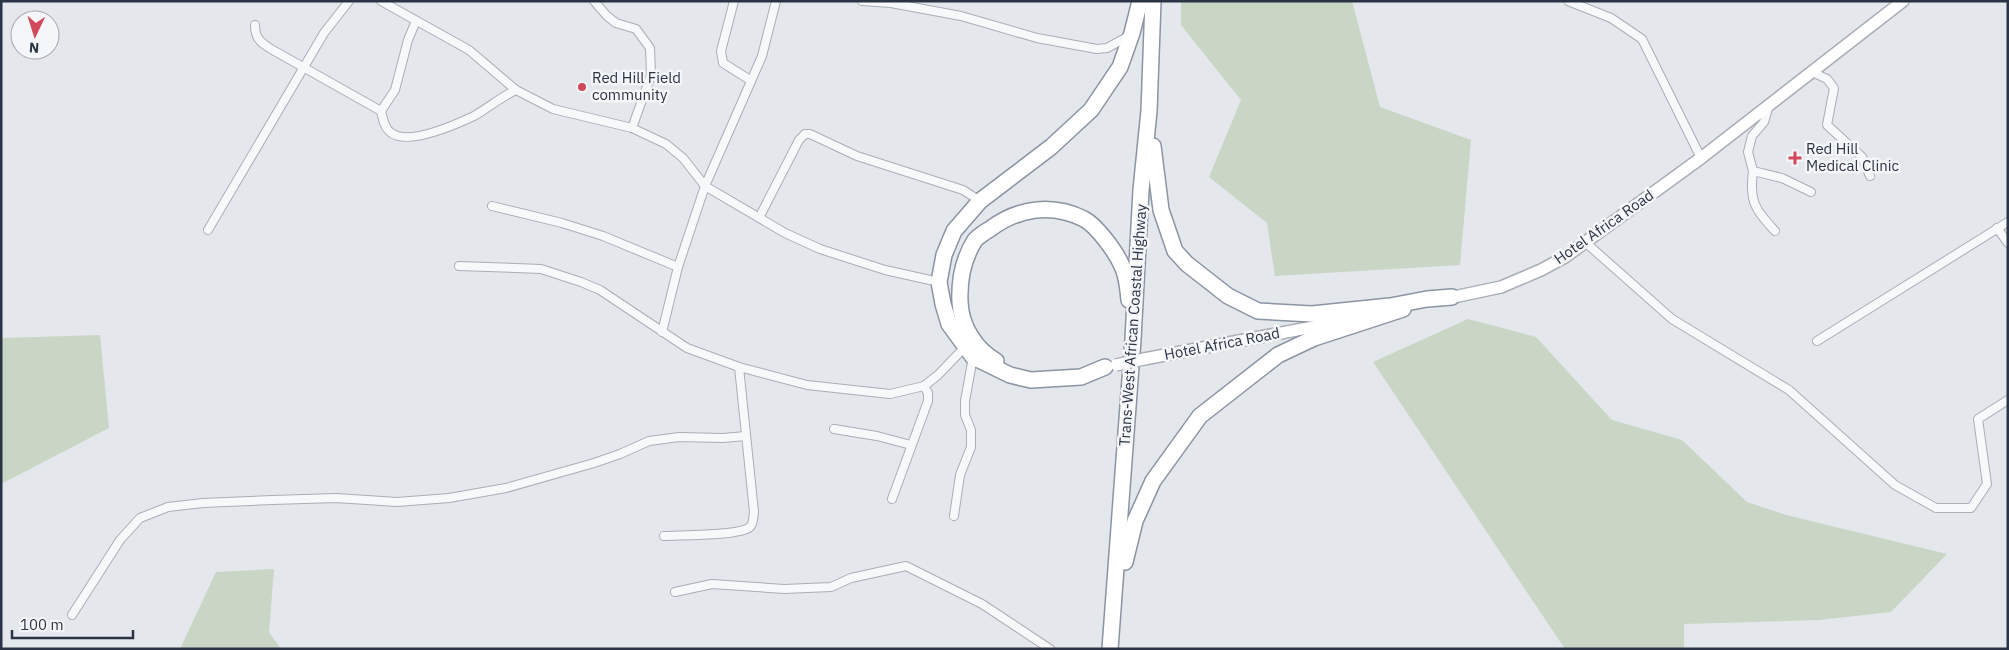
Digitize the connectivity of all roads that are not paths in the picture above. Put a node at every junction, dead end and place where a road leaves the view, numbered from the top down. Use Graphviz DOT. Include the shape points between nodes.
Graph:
graph roads {
  1 [pos="349,1"];
  2 [pos="381,1"];
  3 [pos="594,1"];
  4 [pos="734,1"];
  5 [pos="776,1"];
  6 [pos="862,1"];
  7 [pos="1140,1"];
  8 [pos="1152,1"];
  9 [pos="1568,1"];
  10 [pos="1902,1"];
  11 [pos="416,21"];
  12 [pos="254,24"];
  13 [pos="1132,33"];
  14 [pos="303,68"];
  15 [pos="1812,72"];
  16 [pos="750,80"];
  17 [pos="516,90"];
  18 [pos="1770,105"];
  19 [pos="1149,111"];
  20 [pos="381,112"];
  21 [pos="632,128"];
  22 [pos="1701,158"];
  23 [pos="1753,171"];
  24 [pos="1870,176"];
  25 [pos="705,186"];
  26 [pos="1811,192"];
  27 [pos="980,201"];
  28 [pos="492,206"];
  29 [pos="760,216"];
  30 [pos="2008,222"];
  31 [pos="1997,228"];
  32 [pos="208,230"];
  33 [pos="1775,231"];
  34 [pos="1585,242"];
  35 [pos="2008,243"];
  36 [pos="459,266"];
  37 [pos="678,267"];
  38 [pos="939,282"];
  39 [pos="1452,297"];
  40 [pos="1402,309"];
  41 [pos="662,332"];
  42 [pos="1133,339"];
  43 [pos="1816,341"];
  44 [pos="969,352"];
  45 [pos="1110,366"];
  46 [pos="738,367"];
  47 [pos="924,386"];
  48 [pos="2008,400"];
  49 [pos="834,430"];
  50 [pos="746,436"];
  51 [pos="911,445"];
  52 [pos="892,499"];
  53 [pos="954,516"];
  54 [pos="664,536"];
  55 [pos="675,592"];
  56 [pos="72,615"];
  57 [pos="1110,647"];
  58 [pos="1050,649"];
  1 -- 14 [label="street"];
  2 -- 11 [label="street"];
  3 -- 21 [label="street" via="616,22 636,29 650,48 651,75"];
  4 -- 16 [label="street" via="721,51 724,63"];
  5 -- 16 [label="street" via="762,56"];
  6 -- 13 [label="street" via="961,16 1037,38 1096,49 1117,44"];
  7 -- 13 [label="highway"];
  8 -- 19 [label="highway, Trans-West African Coastal Highway"];
  9 -- 22 [label="street" via="1611,18 1642,39"];
  10 -- 15 [label="street, Hotel Africa Road"];
  11 -- 17 [label="street" via="469,50"];
  11 -- 20 [label="street" via="395,90"];
  12 -- 14 [label="street" via="255,35 260,42"];
  13 -- 27 [label="highway" via="1120,68 1091,110 1051,148"];
  14 -- 20 [label="street"];
  14 -- 32 [label="street"];
  15 -- 18 [label="street, Hotel Africa Road"];
  15 -- 24 [label="street" via="1827,79 1834,88 1827,125 1862,157"];
  16 -- 25 [label="street"];
  17 -- 20 [label="street" via="474,116 417,136 401,137 391,133"];
  17 -- 21 [label="street" via="553,109"];
  18 -- 22 [label="street, Hotel Africa Road"];
  18 -- 23 [label="street" via="1764,122 1752,136 1748,152"];
  19 -- 39 [label="highway" via="1160,210 1175,250 1187,264 1228,296 1258,311 1312,314"];
  19 -- 42 [label="highway, Trans-West African Coastal Highway"];
  21 -- 25 [label="street" via="666,144 683,158"];
  22 -- 34 [label="street, Hotel Africa Road"];
  23 -- 26 [label="street" via="1782,178"];
  23 -- 33 [label="street" via="1751,188 1757,212"];
  25 -- 29 [label="street"];
  25 -- 37 [label="street"];
  27 -- 29 [label="street" via="963,190 857,156 805,134"];
  27 -- 38 [label="highway" via="954,231 944,255"];
  28 -- 37 [label="street" via="595,233"];
  29 -- 38 [label="street" via="785,233 820,249 885,270"];
  30 -- 31 [label="street"];
  31 -- 35 [label="street"];
  31 -- 43 [label="street"];
  34 -- 39 [label="street, Hotel Africa Road" via="1541,270 1501,286"];
  34 -- 48 [label="street" via="1672,318 1789,390 1895,485 1936,508 1971,508 1986,484 1978,419"];
  36 -- 41 [label="street" via="541,269 581,282 600,290"];
  37 -- 41 [label="street"];
  38 -- 44 [label="highway" via="949,324"];
  39 -- 40 [label="street, Hotel Africa Road"];
  40 -- 45 [label="street, Hotel Africa Road, bridge"];
  40 -- 57 [label="highway" via="1314,338 1278,355 1200,416 1153,481 1135,521 1123,568"];
  41 -- 46 [label="street" via="687,348"];
  42 -- 45 [label="highway" via="1122,266 1101,234 1085,220 1044,208 1017,214 976,239 965,260 959,286 960,314 972,341 988,356 1029,373 1079,373"];
  42 -- 57 [label="highway, Trans-West African Coastal Highway"];
  44 -- 45 [label="highway" via="1010,375 1031,380 1081,377"];
  44 -- 47 [label="street"];
  44 -- 53 [label="street" via="965,415 971,430 971,447 960,475"];
  46 -- 47 [label="street" via="807,385 890,394"];
  46 -- 50 [label="street"];
  47 -- 51 [label="street" via="928,401"];
  49 -- 51 [label="street"];
  50 -- 54 [label="street" via="754,512 751,525 726,533"];
  50 -- 56 [label="street" via="649,441 594,463 506,488 449,498 397,502 336,498 203,502 168,507 140,518 120,540"];
  51 -- 52 [label="street"];
  55 -- 58 [label="street" via="712,584 784,590 831,587 850,578 906,566 982,604"];
}
